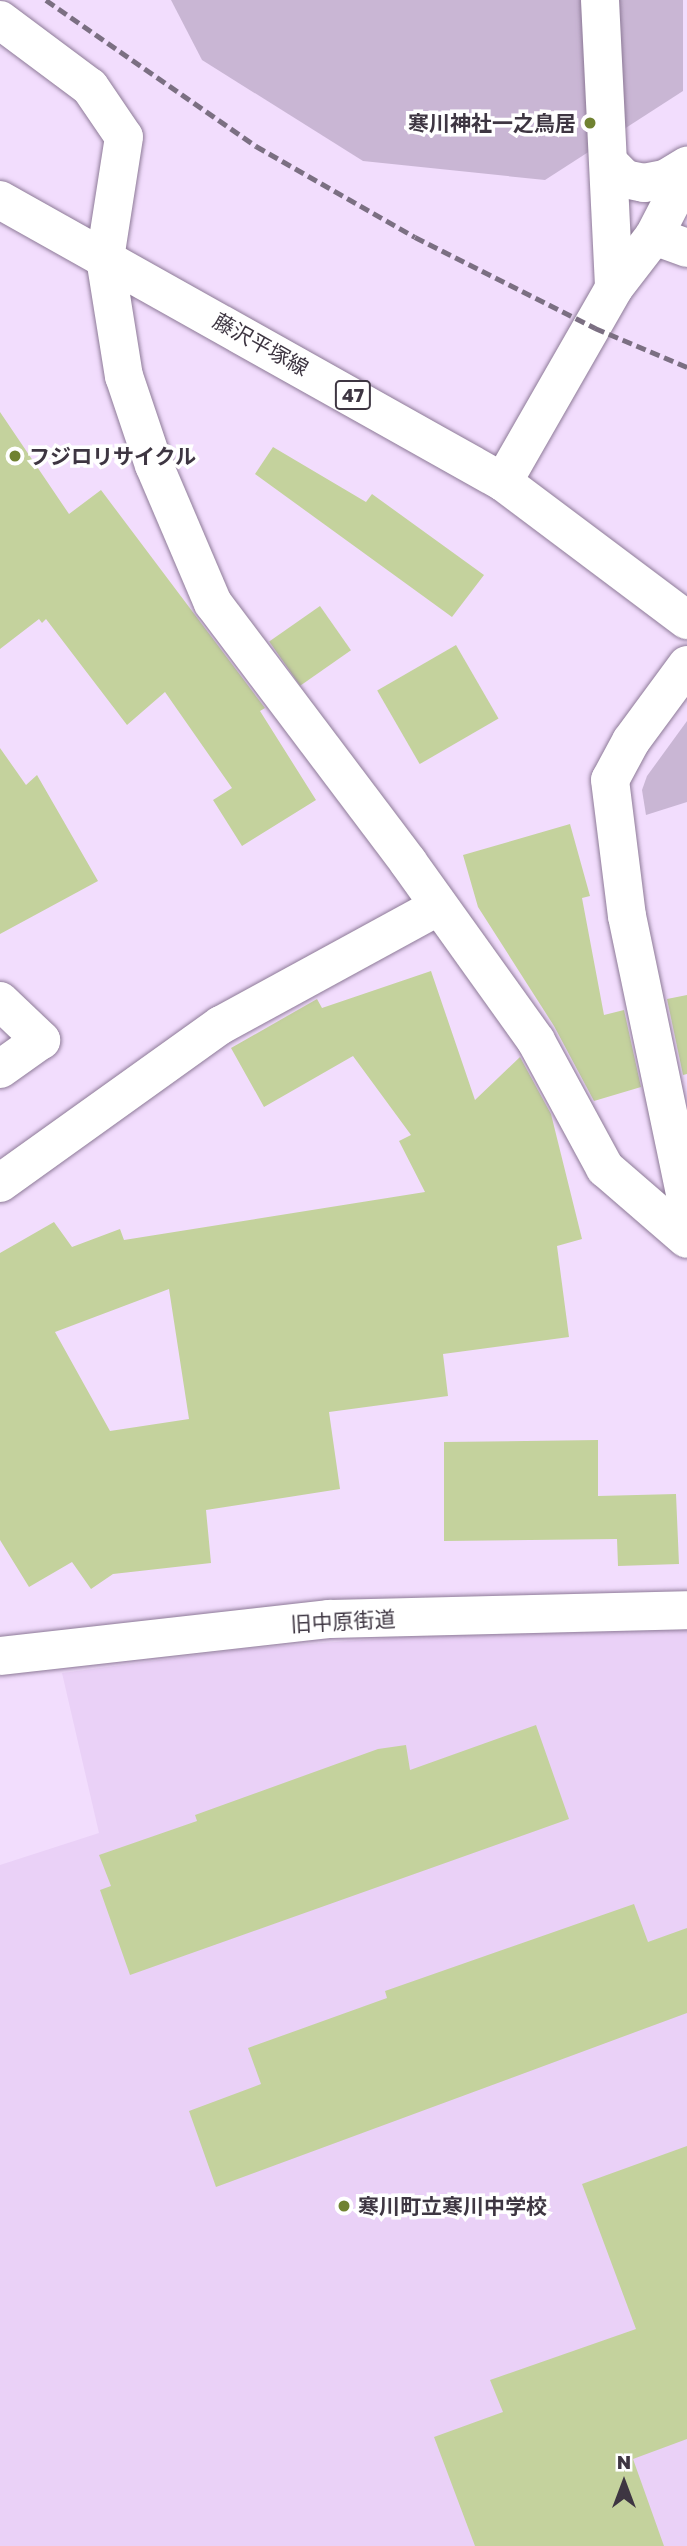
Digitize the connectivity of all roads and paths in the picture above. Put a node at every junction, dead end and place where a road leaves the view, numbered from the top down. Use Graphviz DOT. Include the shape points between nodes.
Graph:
graph roads {
  1 [pos="600,0"];
  2 [pos="0,20"];
  3 [pos="610,164"];
  4 [pos="687,166"];
  5 [pos="687,172"];
  6 [pos="0,200"];
  7 [pos="671,242"];
  8 [pos="105,258"];
  9 [pos="614,288"];
  10 [pos="503,482"];
  11 [pos="687,620"];
  12 [pos="687,665"];
  13 [pos="439,906"];
  14 [pos="0,1001"];
  15 [pos="0,1069"];
  16 [pos="0,1184"];
  17 [pos="687,1202"];
  18 [pos="687,1239"];
  19 [pos="687,1610"];
  20 [pos="0,1656"];
  1 -- 3 [label="street"];
  2 -- 8 [label="street" via="90,87 124,137"];
  3 -- 4 [label="street" via="625,179 644,183 665,179"];
  3 -- 9 [label="street"];
  5 -- 7 [label="street"];
  6 -- 8 [label="street, 藤沢平塚線 / 47"];
  7 -- 9 [label="street"];
  8 -- 10 [label="street, 藤沢平塚線 / 47"];
  8 -- 13 [label="street" via="124,376 154,464 213,603"];
  9 -- 10 [label="street"];
  10 -- 11 [label="street, 藤沢平塚線 / 47"];
  12 -- 17 [label="street" via="631,741 610,780 627,916"];
  13 -- 16 [label="street" via="221,1025"];
  13 -- 18 [label="street" via="536,1041 605,1168"];
  14 -- 15 [label="street" via="41,1040"];
  19 -- 20 [label="street, 旧中原街道" via="329,1619"];
}
